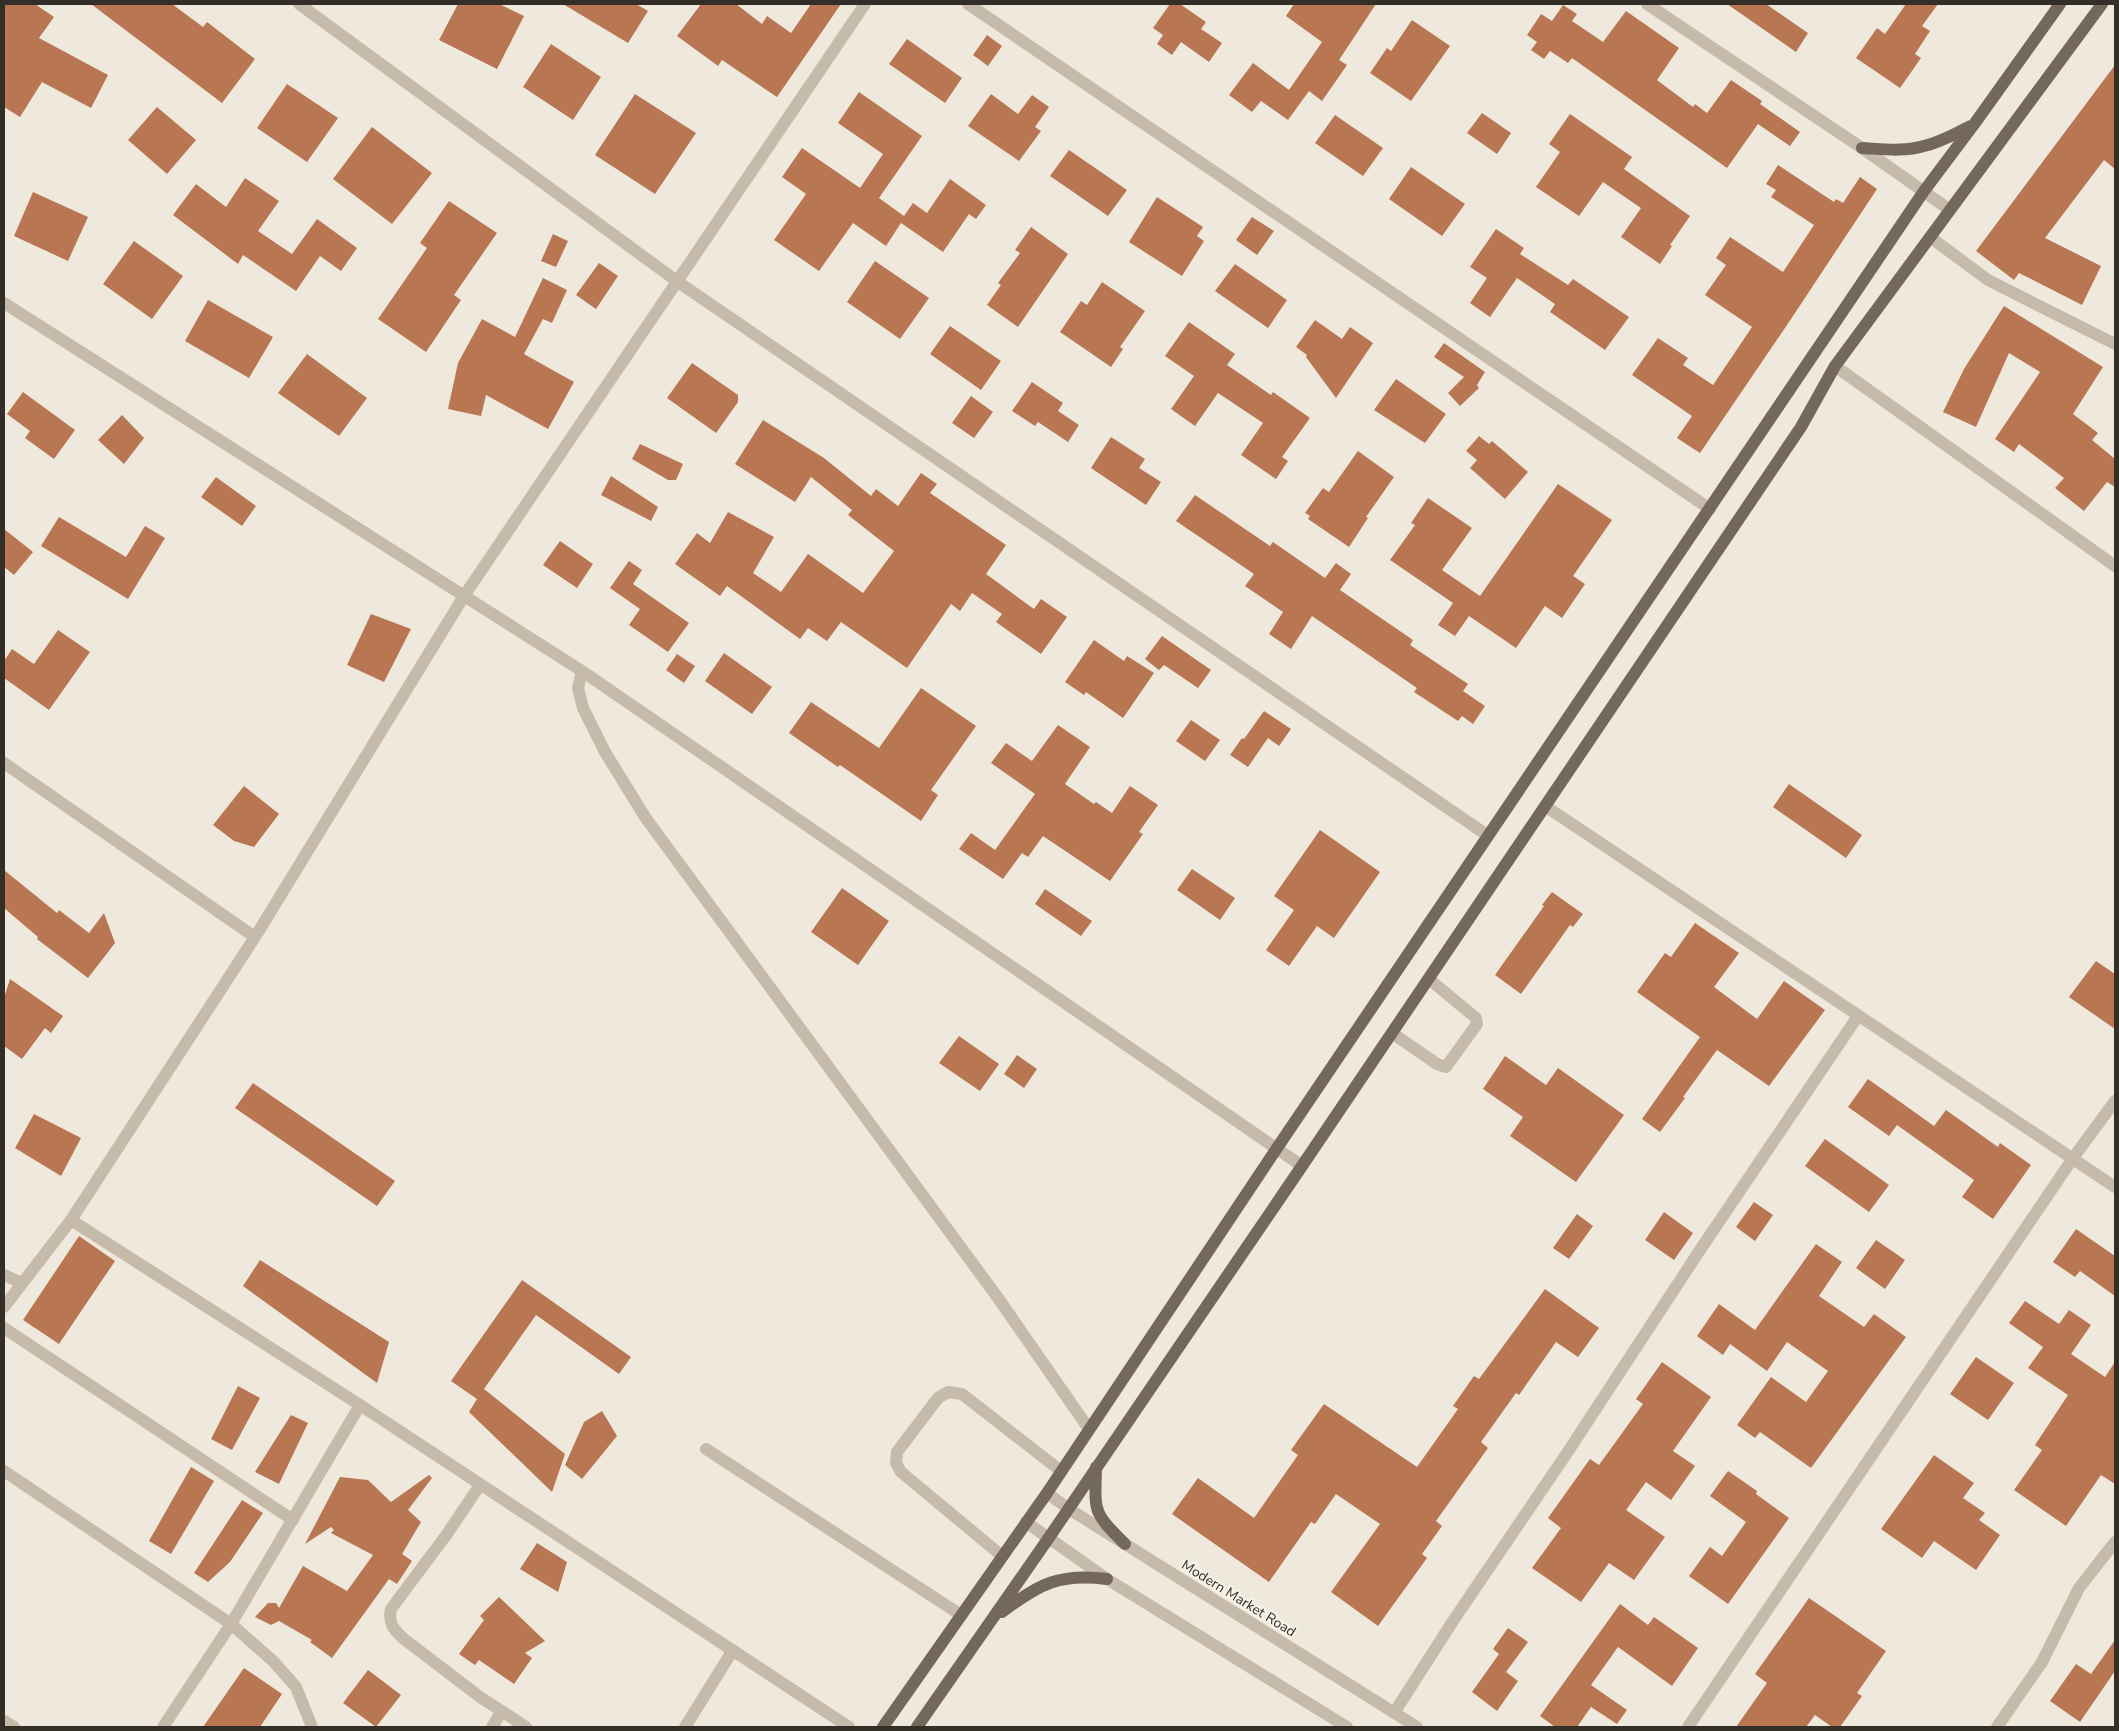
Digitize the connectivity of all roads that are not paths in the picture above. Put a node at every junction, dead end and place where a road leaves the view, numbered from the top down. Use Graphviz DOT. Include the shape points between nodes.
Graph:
graph roads {
  1 [pos="299,4"];
  2 [pos="865,4"];
  3 [pos="968,4"];
  4 [pos="1648,4"];
  5 [pos="2060,4"];
  6 [pos="2102,4"];
  7 [pos="1975,123"];
  8 [pos="1862,148"];
  9 [pos="1924,191"];
  10 [pos="1950,210"];
  11 [pos="1930,237"];
  12 [pos="678,282"];
  13 [pos="4,303"];
  14 [pos="2115,344"];
  15 [pos="1835,366"];
  16 [pos="1710,509"];
  17 [pos="2115,566"];
  18 [pos="464,596"];
  19 [pos="582,671"];
  20 [pos="4,763"];
  21 [pos="1546,806"];
  22 [pos="1487,835"];
  23 [pos="255,937"];
  24 [pos="1429,979"];
  25 [pos="1858,1016"];
  26 [pos="1392,1033"];
  27 [pos="2115,1101"];
  28 [pos="1276,1148"];
  29 [pos="2073,1158"];
  30 [pos="1302,1166"];
  31 [pos="2115,1187"];
  32 [pos="71,1220"];
  33 [pos="4,1275"];
  34 [pos="22,1284"];
  35 [pos="4,1307"];
  36 [pos="4,1328"];
  37 [pos="360,1405"];
  38 [pos="1089,1429"];
  39 [pos="706,1449"];
  40 [pos="1096,1467"];
  41 [pos="4,1471"];
  42 [pos="1061,1472"];
  43 [pos="480,1484"];
  44 [pos="1047,1493"];
  45 [pos="1068,1509"];
  46 [pos="293,1520"];
  47 [pos="1026,1522"];
  48 [pos="1048,1539"];
  49 [pos="2115,1542"];
  50 [pos="1125,1544"];
  51 [pos="1002,1556"];
  52 [pos="1106,1579"];
  53 [pos="961,1615"];
  54 [pos="992,1619"];
  55 [pos="231,1624"];
  56 [pos="733,1650"];
  57 [pos="502,1711"];
  58 [pos="1394,1713"];
  59 [pos="4,1722"];
  60 [pos="14,1727"];
  61 [pos="163,1727"];
  62 [pos="312,1727"];
  63 [pos="492,1727"];
  64 [pos="526,1727"];
  65 [pos="685,1727"];
  66 [pos="849,1727"];
  67 [pos="884,1727"];
  68 [pos="917,1727"];
  69 [pos="1347,1727"];
  70 [pos="1417,1727"];
  71 [pos="1688,1727"];
  72 [pos="1997,1727"];
  1 -- 12 [label="street"];
  2 -- 12 [label="street"];
  3 -- 16 [label="street"];
  4 -- 8 [label="street"];
  5 -- 7 [label="main road"];
  6 -- 10 [label="main road"];
  7 -- 8 [label="main road" via="1923,147"];
  7 -- 9 [label="main road"];
  8 -- 9 [label="street"];
  9 -- 10 [label="street"];
  9 -- 16 [label="main road"];
  10 -- 11 [label="main road"];
  11 -- 14 [label="street" via="1988,280"];
  11 -- 15 [label="main road"];
  12 -- 18 [label="street"];
  12 -- 22 [label="street"];
  13 -- 18 [label="street"];
  15 -- 17 [label="street"];
  15 -- 21 [label="main road" via="1801,426"];
  16 -- 22 [label="main road"];
  18 -- 19 [label="street"];
  18 -- 23 [label="street"];
  19 -- 28 [label="street"];
  19 -- 38 [label="street" via="578,688 582,708 645,817 992,1290"];
  20 -- 23 [label="street"];
  21 -- 24 [label="main road"];
  21 -- 25 [label="street"];
  22 -- 28 [label="main road"];
  23 -- 32 [label="street"];
  24 -- 26 [label="main road"];
  24 -- 26 [label="street" via="1476,1018 1477,1024 1446,1067"];
  25 -- 29 [label="street"];
  25 -- 58 [label="street"];
  26 -- 30 [label="main road"];
  27 -- 29 [label="street"];
  28 -- 30 [label="street"];
  28 -- 38 [label="main road"];
  29 -- 31 [label="street"];
  29 -- 71 [label="street"];
  30 -- 40 [label="main road"];
  32 -- 34 [label="street"];
  32 -- 37 [label="street"];
  33 -- 34 [label="street"];
  34 -- 35 [label="street"];
  36 -- 46 [label="street"];
  37 -- 43 [label="street"];
  37 -- 46 [label="street"];
  38 -- 42 [label="main road"];
  39 -- 53 [label="street"];
  40 -- 45 [label="main road"];
  40 -- 50 [label="main road" via="1097,1512"];
  41 -- 55 [label="street"];
  42 -- 44 [label="main road"];
  42 -- 51 [label="street" via="962,1394 948,1392 938,1398 897,1452 896,1463 901,1472"];
  43 -- 56 [label="street"];
  43 -- 57 [label="street" via="448,1534 391,1608 389,1619 394,1630 404,1639"];
  44 -- 45 [label="street, Modern Market Road"];
  44 -- 47 [label="main road"];
  45 -- 48 [label="main road"];
  45 -- 50 [label="street, Modern Market Road"];
  46 -- 55 [label="street"];
  47 -- 48 [label="street"];
  47 -- 51 [label="main road"];
  48 -- 52 [label="street"];
  48 -- 54 [label="main road"];
  49 -- 72 [label="street" via="2079,1588 2042,1662"];
  50 -- 58 [label="street, Modern Market Road"];
  51 -- 53 [label="main road"];
  52 -- 54 [label="main road" via="1072,1578 1041,1585"];
  52 -- 69 [label="street"];
  53 -- 67 [label="main road"];
  54 -- 68 [label="main road"];
  55 -- 61 [label="street"];
  55 -- 62 [label="street" via="273,1661 296,1687"];
  56 -- 65 [label="street"];
  56 -- 66 [label="street"];
  57 -- 63 [label="street"];
  57 -- 64 [label="street"];
  58 -- 70 [label="street, Modern Market Road"];
  59 -- 60 [label="street"];
}
